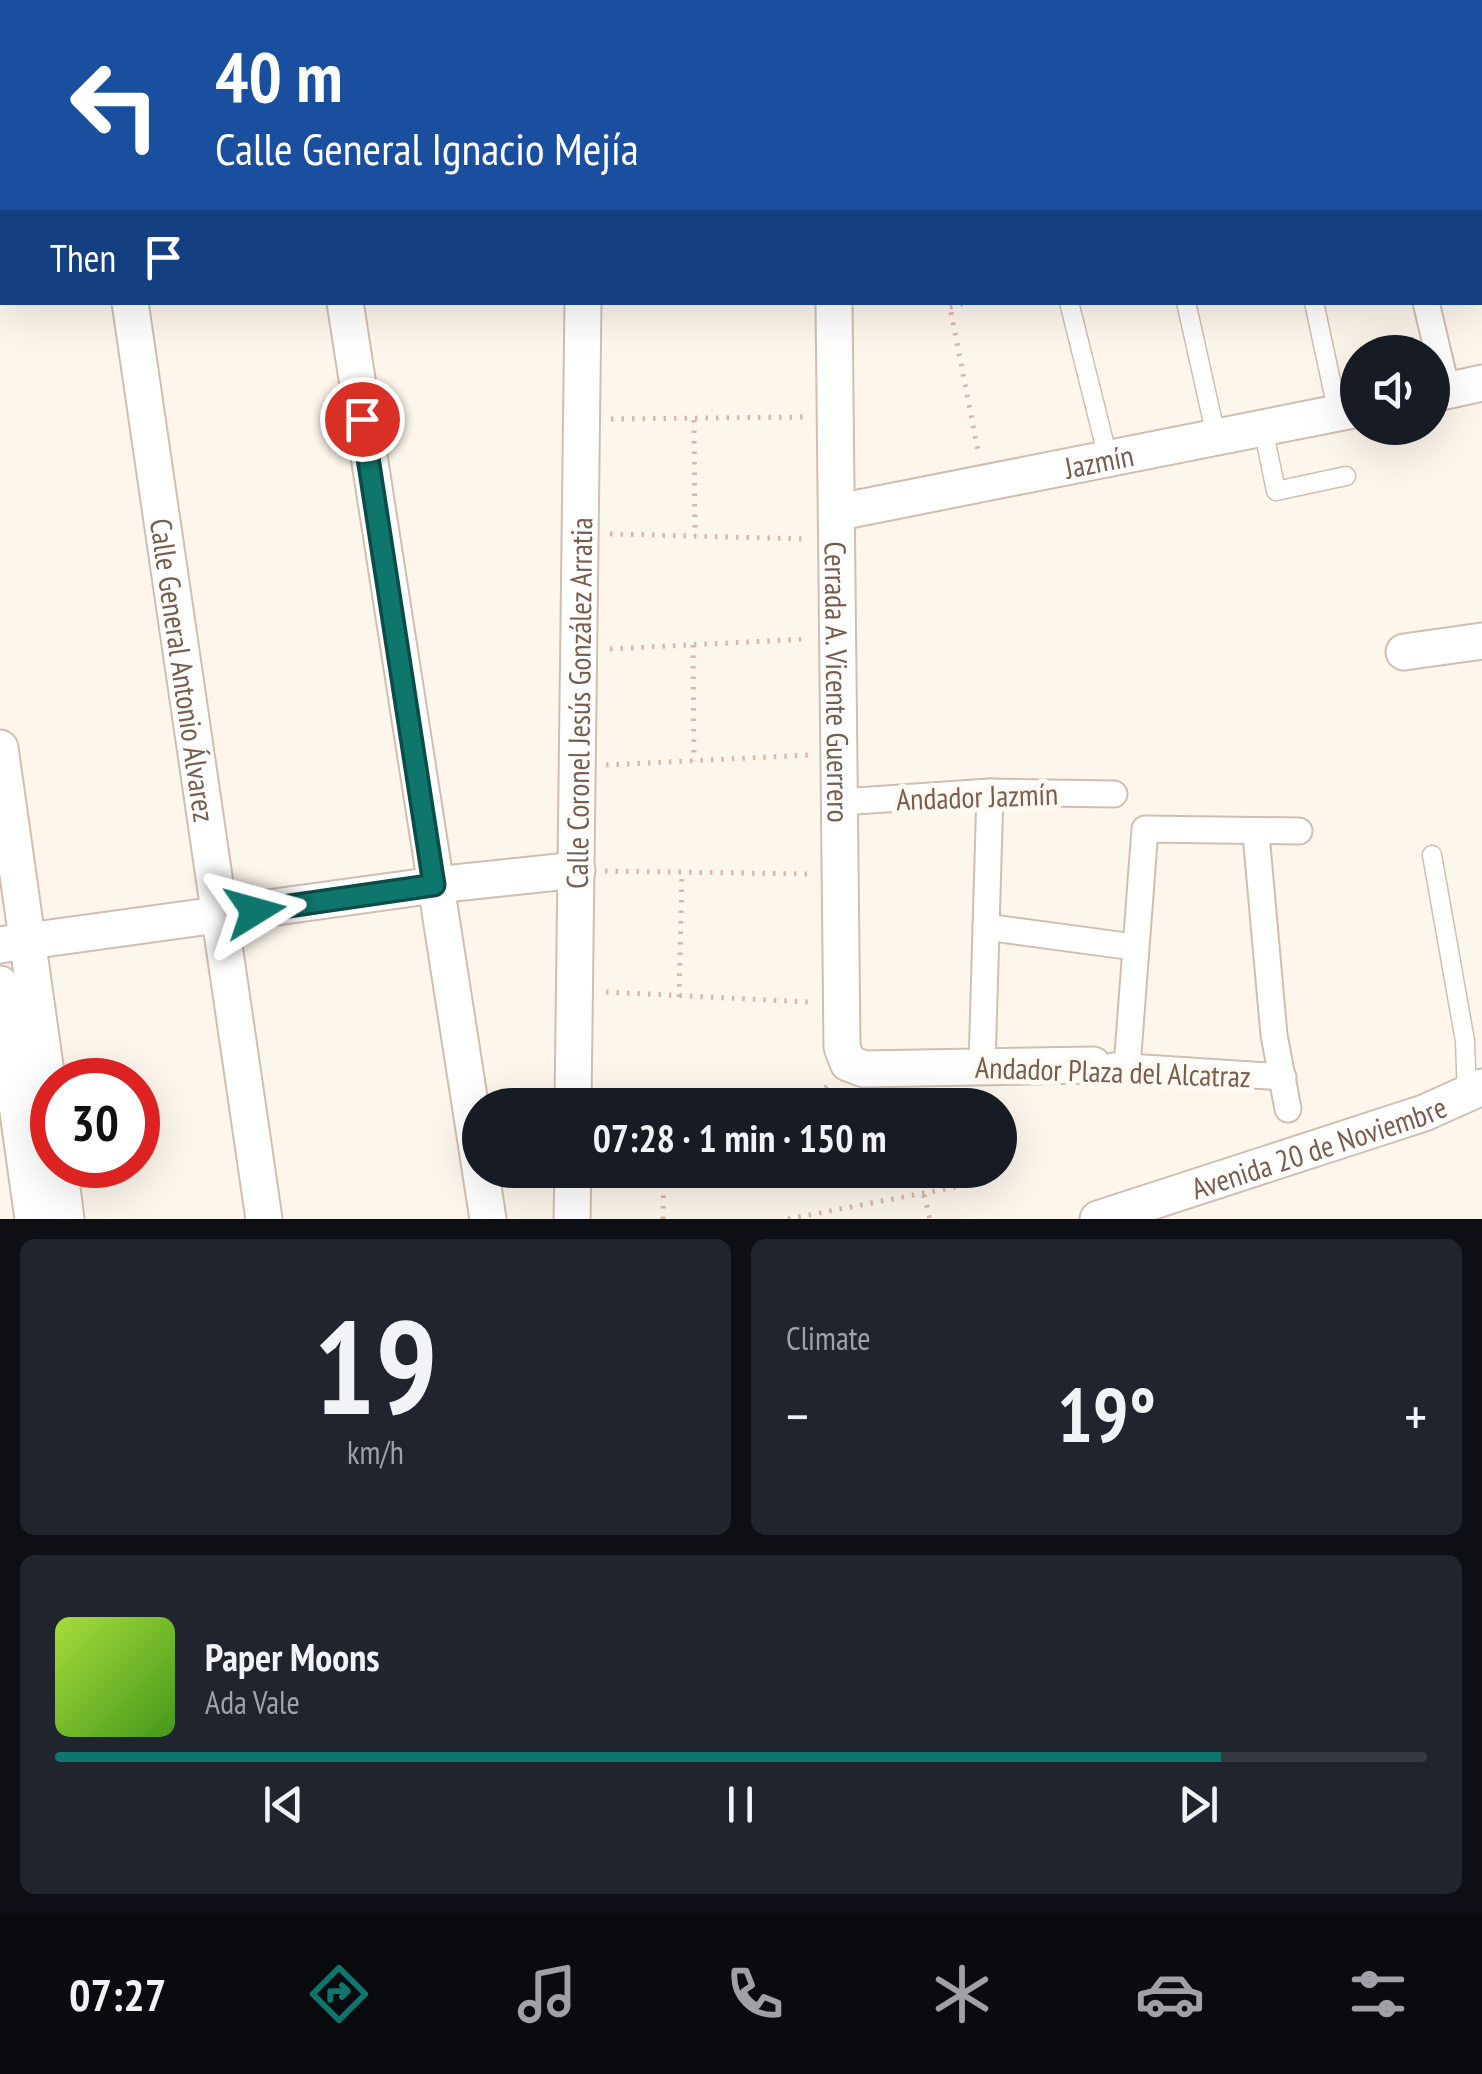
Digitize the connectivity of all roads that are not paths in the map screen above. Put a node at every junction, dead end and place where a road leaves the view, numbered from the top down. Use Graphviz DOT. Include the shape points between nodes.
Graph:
graph roads {
  1 [pos="130,305"];
  2 [pos="344,305"];
  3 [pos="584,305"];
  4 [pos="834,305"];
  5 [pos="1070,305"];
  6 [pos="1187,305"];
  7 [pos="1315,305"];
  8 [pos="1426,305"];
  9 [pos="1431,335"];
  10 [pos="1482,383"];
  11 [pos="1340,385"];
  12 [pos="1450,390"];
  13 [pos="1340,413"];
  14 [pos="1263,428"];
  15 [pos="1216,436"];
  16 [pos="1108,458"];
  17 [pos="1346,476"];
  18 [pos="839,526"];
  19 [pos="1482,640"];
  20 [pos="1404,652"];
  21 [pos="0,748"];
  22 [pos="990,792"];
  23 [pos="1114,794"];
  24 [pos="841,802"];
  25 [pos="1300,831"];
  26 [pos="1256,834"];
  27 [pos="1432,856"];
  28 [pos="577,870"];
  29 [pos="434,885"];
  30 [pos="219,916"];
  31 [pos="986,927"];
  32 [pos="15,944"];
  33 [pos="1134,947"];
  34 [pos="0,984"];
  35 [pos="40,1058"];
  36 [pos="848,1062"];
  37 [pos="982,1066"];
  38 [pos="1110,1066"];
  39 [pos="1283,1077"];
  40 [pos="574,1088"];
  41 [pos="1475,1092"];
  42 [pos="1288,1109"];
  43 [pos="62,1188"];
  44 [pos="572,1188"];
  45 [pos="1134,1214"];
  46 [pos="33,1219"];
  47 [pos="66,1219"];
  48 [pos="264,1219"];
  49 [pos="488,1219"];
  50 [pos="572,1219"];
  51 [pos="1098,1219"];
  1 -- 30 [label="street, Calle General Antonio Álvarez"];
  2 -- 29 [label="street"];
  3 -- 28 [label="street, Calle Coronel Jesús González Arratia"];
  4 -- 18 [label="street, Cerrada A. Vicente Guerrero"];
  5 -- 16 [label="lane"];
  6 -- 15 [label="lane"];
  7 -- 11 [label="lane"];
  8 -- 9 [label="street"];
  10 -- 12 [label="street"];
  13 -- 14 [label="street, Jazmín"];
  14 -- 15 [label="street, Jazmín"];
  14 -- 17 [label="lane" via="1276,491"];
  15 -- 16 [label="street, Jazmín"];
  16 -- 18 [label="street, Jazmín" via="984,483"];
  18 -- 24 [label="street, Cerrada A. Vicente Guerrero"];
  19 -- 20 [label="street"];
  21 -- 32 [label="street"];
  22 -- 23 [label="street, Andador Jazmín"];
  22 -- 24 [label="street, Andador Jazmín"];
  22 -- 31 [label="street"];
  24 -- 36 [label="street, Cerrada A. Vicente Guerrero" via="842,1047"];
  25 -- 26 [label="street"];
  26 -- 33 [label="street" via="1146,829"];
  26 -- 39 [label="street"];
  27 -- 41 [label="lane"];
  28 -- 29 [label="street"];
  28 -- 40 [label="street, Calle Coronel Jesús González Arratia"];
  29 -- 30 [label="street"];
  29 -- 49 [label="street"];
  30 -- 32 [label="street"];
  30 -- 48 [label="street, Calle General Antonio Álvarez"];
  31 -- 33 [label="street"];
  31 -- 37 [label="street"];
  32 -- 35 [label="street"];
  33 -- 38 [label="street"];
  34 -- 46 [label="street"];
  36 -- 37 [label="street, Andador Plaza del Alcatraz" via="864,1069"];
  37 -- 38 [label="street, Andador Plaza del Alcatraz"];
  38 -- 39 [label="street, Andador Plaza del Alcatraz"];
  39 -- 42 [label="street"];
  41 -- 45 [label="street, Avenida 20 de Noviembre"];
  43 -- 47 [label="street"];
  44 -- 50 [label="street"];
  45 -- 51 [label="street, Avenida 20 de Noviembre"];
}
